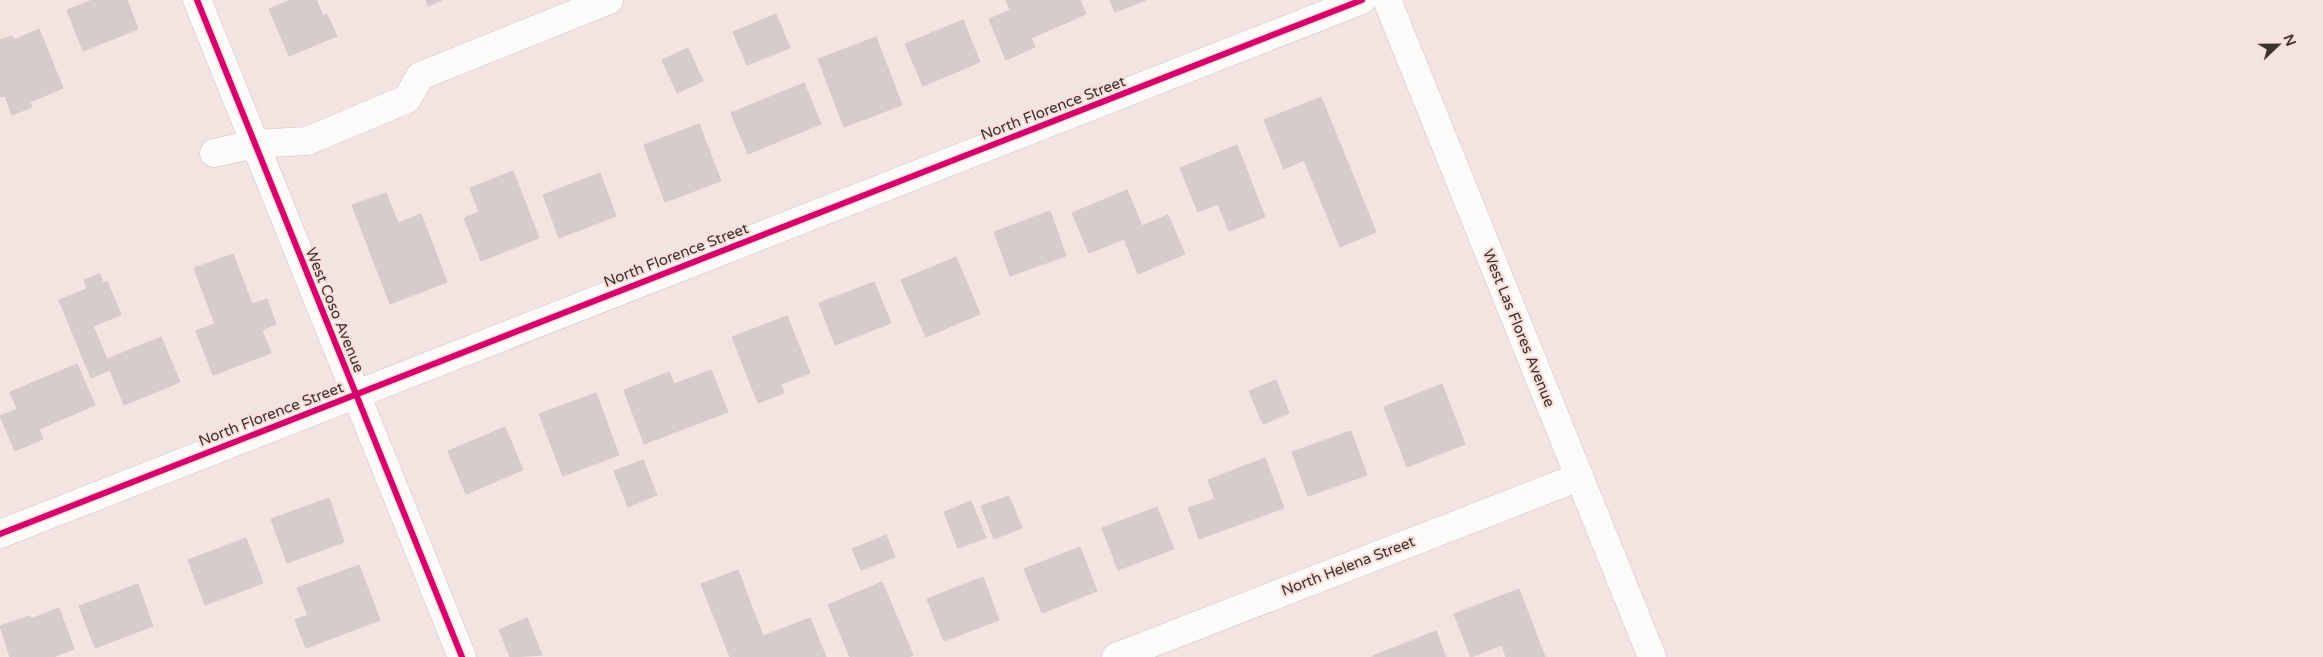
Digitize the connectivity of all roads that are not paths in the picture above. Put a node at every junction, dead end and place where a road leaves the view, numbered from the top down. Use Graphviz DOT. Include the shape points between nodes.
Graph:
graph roads {
  1 [pos="197,0"];
  2 [pos="609,0"];
  3 [pos="1362,0"];
  4 [pos="1387,0"];
  5 [pos="255,144"];
  6 [pos="214,153"];
  7 [pos="355,394"];
  8 [pos="1579,477"];
  9 [pos="0,534"];
  10 [pos="462,657"];
  11 [pos="1116,657"];
  12 [pos="1652,657"];
  1 -- 5 [label="street, West Coso Avenue"];
  2 -- 5 [label="street" via="420,76 407,99 357,121 307,141"];
  3 -- 7 [label="street, North Florence Street"];
  4 -- 8 [label="street, West Las Flores Avenue"];
  5 -- 6 [label="street"];
  5 -- 7 [label="street, West Coso Avenue"];
  7 -- 9 [label="street, North Florence Street"];
  7 -- 10 [label="street, West Coso Avenue"];
  8 -- 11 [label="street, North Helena Street"];
  8 -- 12 [label="street, West Las Flores Avenue"];
}
